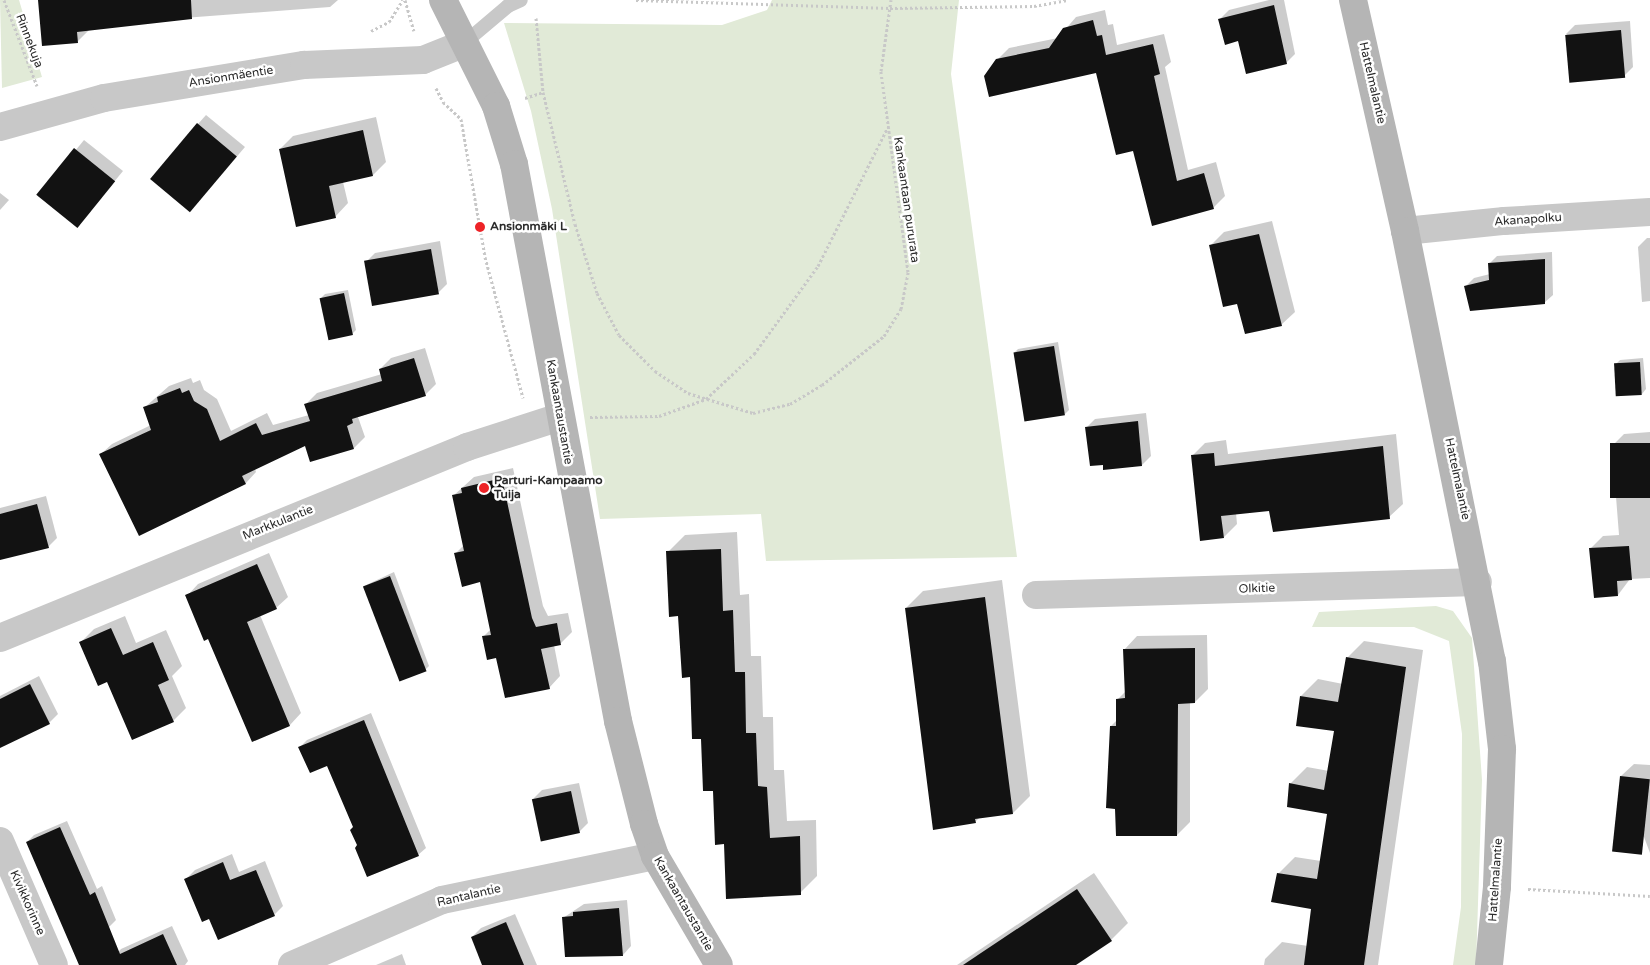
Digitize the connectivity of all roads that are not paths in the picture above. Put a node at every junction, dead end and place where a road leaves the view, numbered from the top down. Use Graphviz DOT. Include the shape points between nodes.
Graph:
graph roads {
  1 [pos="443,0"];
  2 [pos="521,0"];
  3 [pos="1353,0"];
  4 [pos="464,44"];
  5 [pos="0,127"];
  6 [pos="1650,212"];
  7 [pos="1406,231"];
  8 [pos="560,418"];
  9 [pos="1478,582"];
  10 [pos="1036,595"];
  11 [pos="0,638"];
  12 [pos="0,841"];
  13 [pos="655,856"];
  14 [pos="54,965"];
  15 [pos="292,965"];
  16 [pos="719,965"];
  17 [pos="1489,965"];
  1 -- 4 [label="street, Kankaantaustantie"];
  2 -- 4 [label="lane" via="508,6"];
  3 -- 7 [label="street, Hattelmalantie"];
  4 -- 5 [label="street, Ansionmäentie" via="423,60 304,65 113,96"];
  4 -- 8 [label="street, Kankaantaustantie" via="496,106 514,164"];
  6 -- 7 [label="street, Akanapolku"];
  7 -- 9 [label="street, Hattelmalantie"];
  8 -- 11 [label="street, Markkulantie" via="467,447"];
  8 -- 13 [label="street, Kankaantaustantie" via="618,721"];
  9 -- 10 [label="street, Olkitie"];
  9 -- 17 [label="street, Hattelmalantie" via="1492,661 1502,749 1497,887"];
  12 -- 14 [label="street, Kivikkorinne"];
  13 -- 15 [label="street, Rantalantie" via="442,900"];
  13 -- 16 [label="street, Kankaantaustantie"];
}
